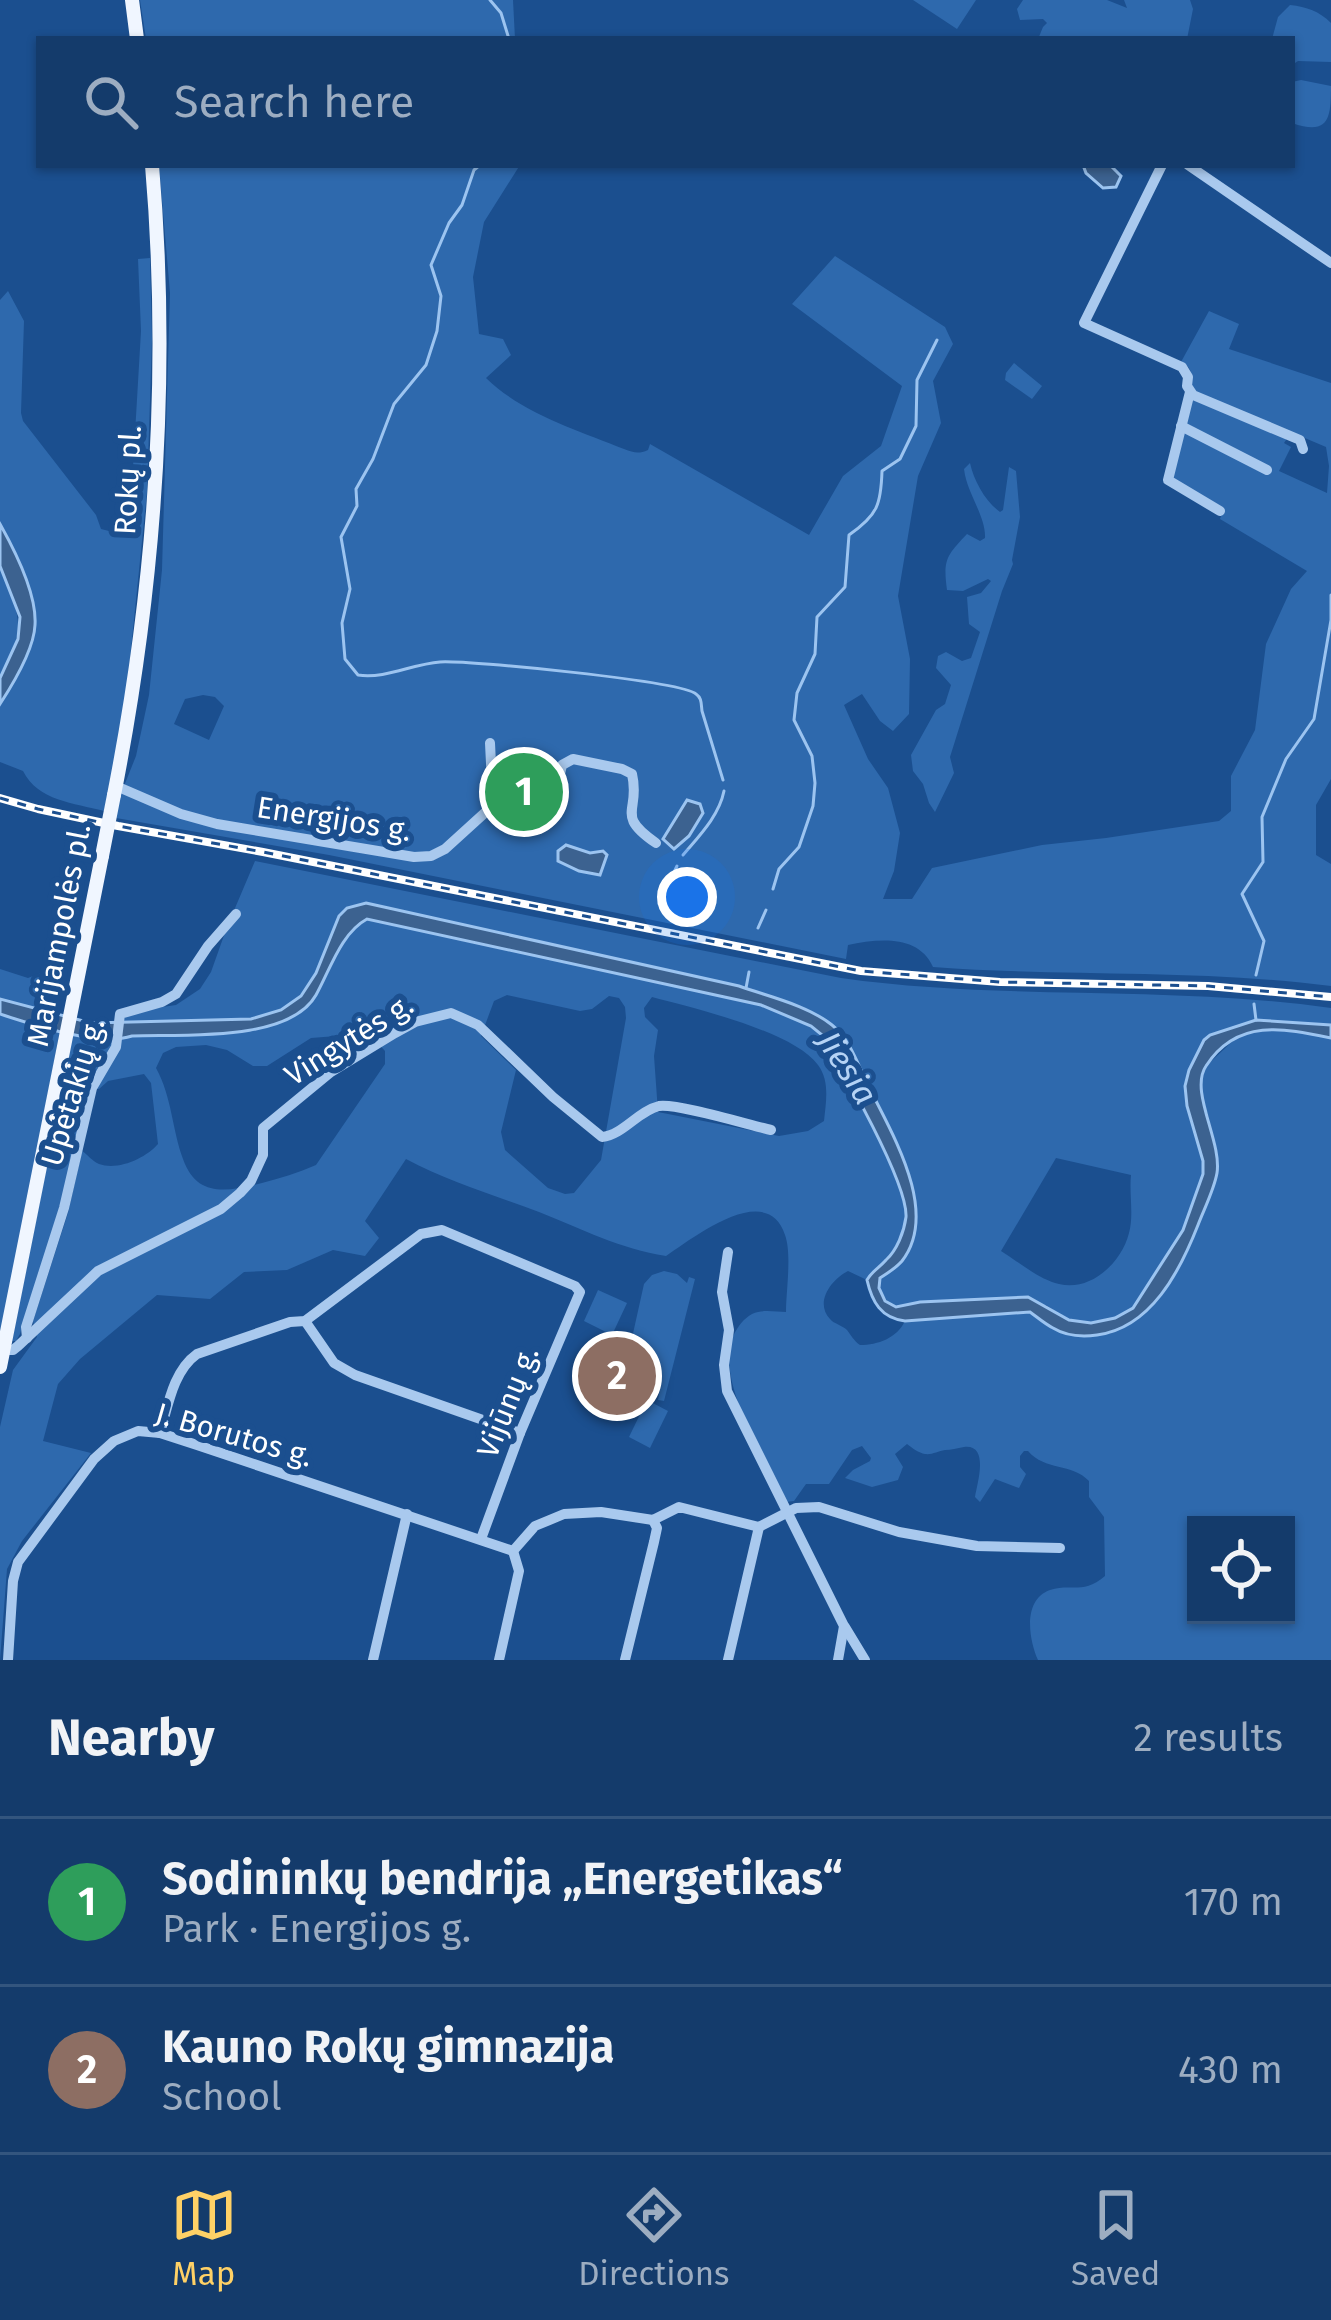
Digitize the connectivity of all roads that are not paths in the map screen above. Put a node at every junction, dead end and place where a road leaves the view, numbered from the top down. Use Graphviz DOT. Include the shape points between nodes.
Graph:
graph roads {
  1 [pos="132,0"];
  2 [pos="137,36"];
  3 [pos="152,168"];
  4 [pos="1161,168"];
  5 [pos="1193,168"];
  6 [pos="1331,262"];
  7 [pos="1190,392"];
  8 [pos="1181,426"];
  9 [pos="1303,449"];
  10 [pos="1267,470"];
  11 [pos="1220,511"];
  12 [pos="490,743"];
  13 [pos="115,791"];
  14 [pos="494,804"];
  15 [pos="656,843"];
  16 [pos="236,914"];
  17 [pos="771,1130"];
  18 [pos="728,1252"];
  19 [pos="305,1321"];
  20 [pos="27,1338"];
  21 [pos="4,1350"];
  22 [pos="0,1367"];
  23 [pos="160,1433"];
  24 [pos="520,1433"];
  25 [pos="788,1513"];
  26 [pos="406,1514"];
  27 [pos="653,1520"];
  28 [pos="759,1526"];
  29 [pos="481,1539"];
  30 [pos="1060,1548"];
  31 [pos="513,1551"];
  32 [pos="844,1626"];
  33 [pos="8,1660"];
  34 [pos="373,1660"];
  35 [pos="499,1660"];
  36 [pos="626,1660"];
  37 [pos="728,1660"];
  38 [pos="838,1660"];
  39 [pos="865,1660"];
  1 -- 2 [label="main road"];
  3 -- 13 [label="main road, Rokų pl." via="158,450"];
  4 -- 7 [label="street" via="1084,323 1182,367"];
  5 -- 6 [label="street"];
  7 -- 8 [label="street"];
  7 -- 9 [label="street" via="1300,440"];
  8 -- 10 [label="street"];
  8 -- 11 [label="street" via="1168,480"];
  12 -- 14 [label="street"];
  13 -- 14 [label="street, Energijos g." via="217,824 414,857 445,850"];
  13 -- 21 [label="main road, Marijampolės pl., bridge"];
  14 -- 15 [label="street" via="517,796 548,804 568,760 622,769 634,777 633,824"];
  16 -- 20 [label="street, Upėtakių g." via="176,994 119,1019 111,1057 92,1088"];
  17 -- 20 [label="street, Vingytės g." via="660,1106 602,1137 478,1025 438,1014 331,1072 271,1119 257,1171 240,1193 98,1271"];
  18 -- 25 [label="street" via="727,1390"];
  19 -- 23 [label="street" via="189,1359"];
  19 -- 24 [label="street" via="334,1363 355,1375"];
  19 -- 24 [label="street, Vijūnų g." via="421,1234 442,1230 575,1286 579,1296"];
  20 -- 21 [label="street, Vingytės g."];
  21 -- 22 [label="main road, Marijampolės pl."];
  23 -- 26 [label="street, J. Borutos g."];
  23 -- 33 [label="street, J. Borutos g." via="131,1432 102,1450 24,1552 13,1581"];
  24 -- 29 [label="street, Vijūnų g."];
  25 -- 28 [label="street"];
  25 -- 30 [label="street" via="819,1508 977,1546"];
  25 -- 32 [label="street"];
  26 -- 29 [label="street, J. Borutos g."];
  26 -- 34 [label="street"];
  27 -- 28 [label="street" via="679,1508"];
  27 -- 31 [label="street" via="563,1514 535,1526"];
  27 -- 36 [label="street"];
  28 -- 37 [label="street"];
  29 -- 31 [label="street, J. Borutos g."];
  31 -- 35 [label="street" via="519,1571"];
  32 -- 38 [label="street"];
  32 -- 39 [label="street"];
}
